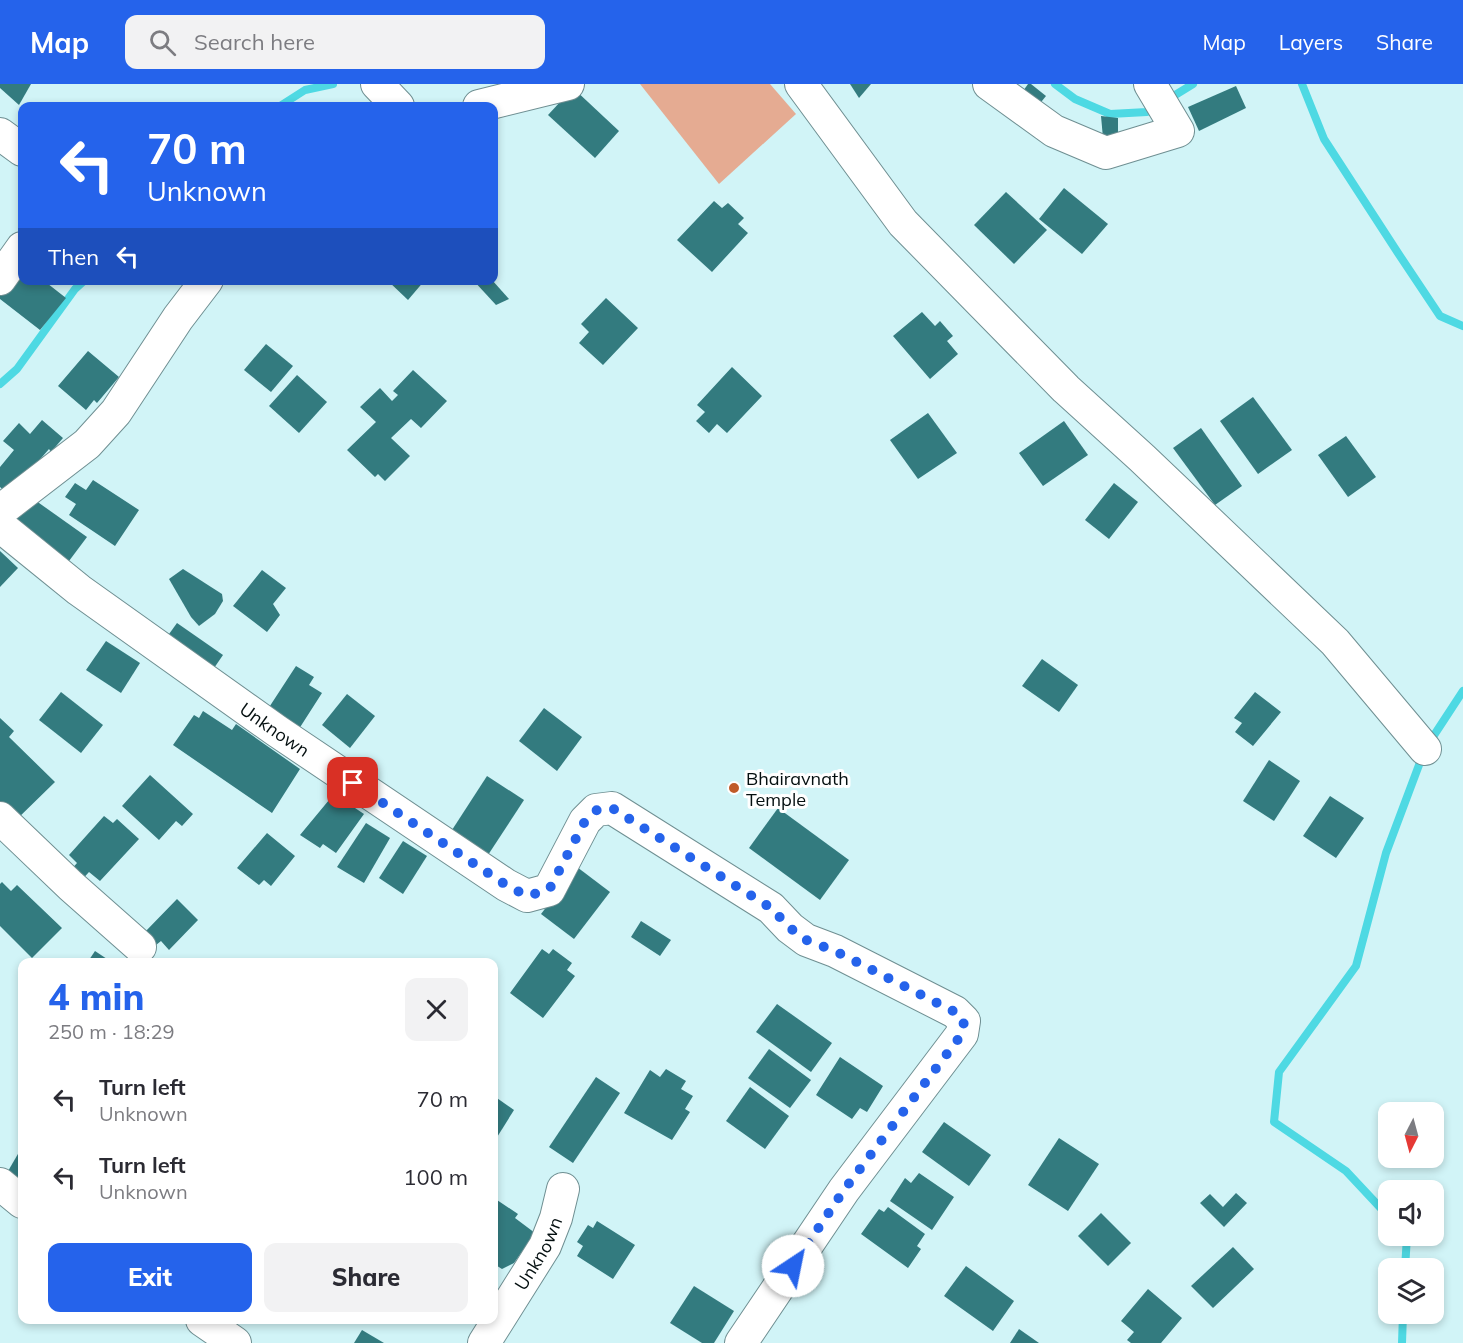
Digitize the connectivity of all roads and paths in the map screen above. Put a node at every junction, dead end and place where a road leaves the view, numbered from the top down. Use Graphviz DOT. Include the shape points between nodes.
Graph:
graph roads {
  1 [pos="377,84"];
  2 [pos="568,84"];
  3 [pos="801,84"];
  4 [pos="989,84"];
  5 [pos="1151,86"];
  6 [pos="394,102"];
  7 [pos="495,102"];
  8 [pos="0,134"];
  9 [pos="18,147"];
  10 [pos="18,254"];
  11 [pos="0,279"];
  12 [pos="203,285"];
  13 [pos="0,511"];
  14 [pos="0,526"];
  15 [pos="1425,749"];
  16 [pos="0,818"];
  17 [pos="140,947"];
  18 [pos="0,1184"];
  19 [pos="563,1189"];
  20 [pos="18,1199"];
  21 [pos="498,1321"];
  22 [pos="208,1324"];
  23 [pos="496,1324"];
  24 [pos="235,1343"];
  25 [pos="484,1343"];
  26 [pos="741,1343"];
  1 -- 6 [label="street"];
  2 -- 7 [label="street"];
  3 -- 15 [label="street" via="903,223 1066,389 1335,642"];
  4 -- 5 [label="street" via="1054,131 1106,153 1178,131"];
  8 -- 9 [label="street"];
  10 -- 11 [label="street"];
  12 -- 13 [label="street" via="102,428"];
  14 -- 26 [label="street, Unknown" via="79,590 277,731 527,896 549,890 585,821 597,810 612,808 771,908 806,940 955,1012 964,1021 962,1034 844,1190"];
  16 -- 17 [label="street"];
  18 -- 20 [label="street"];
  19 -- 21 [label="street, Unknown" via="545,1246"];
  22 -- 24 [label="street"];
  23 -- 25 [label="street, Unknown"];
}
